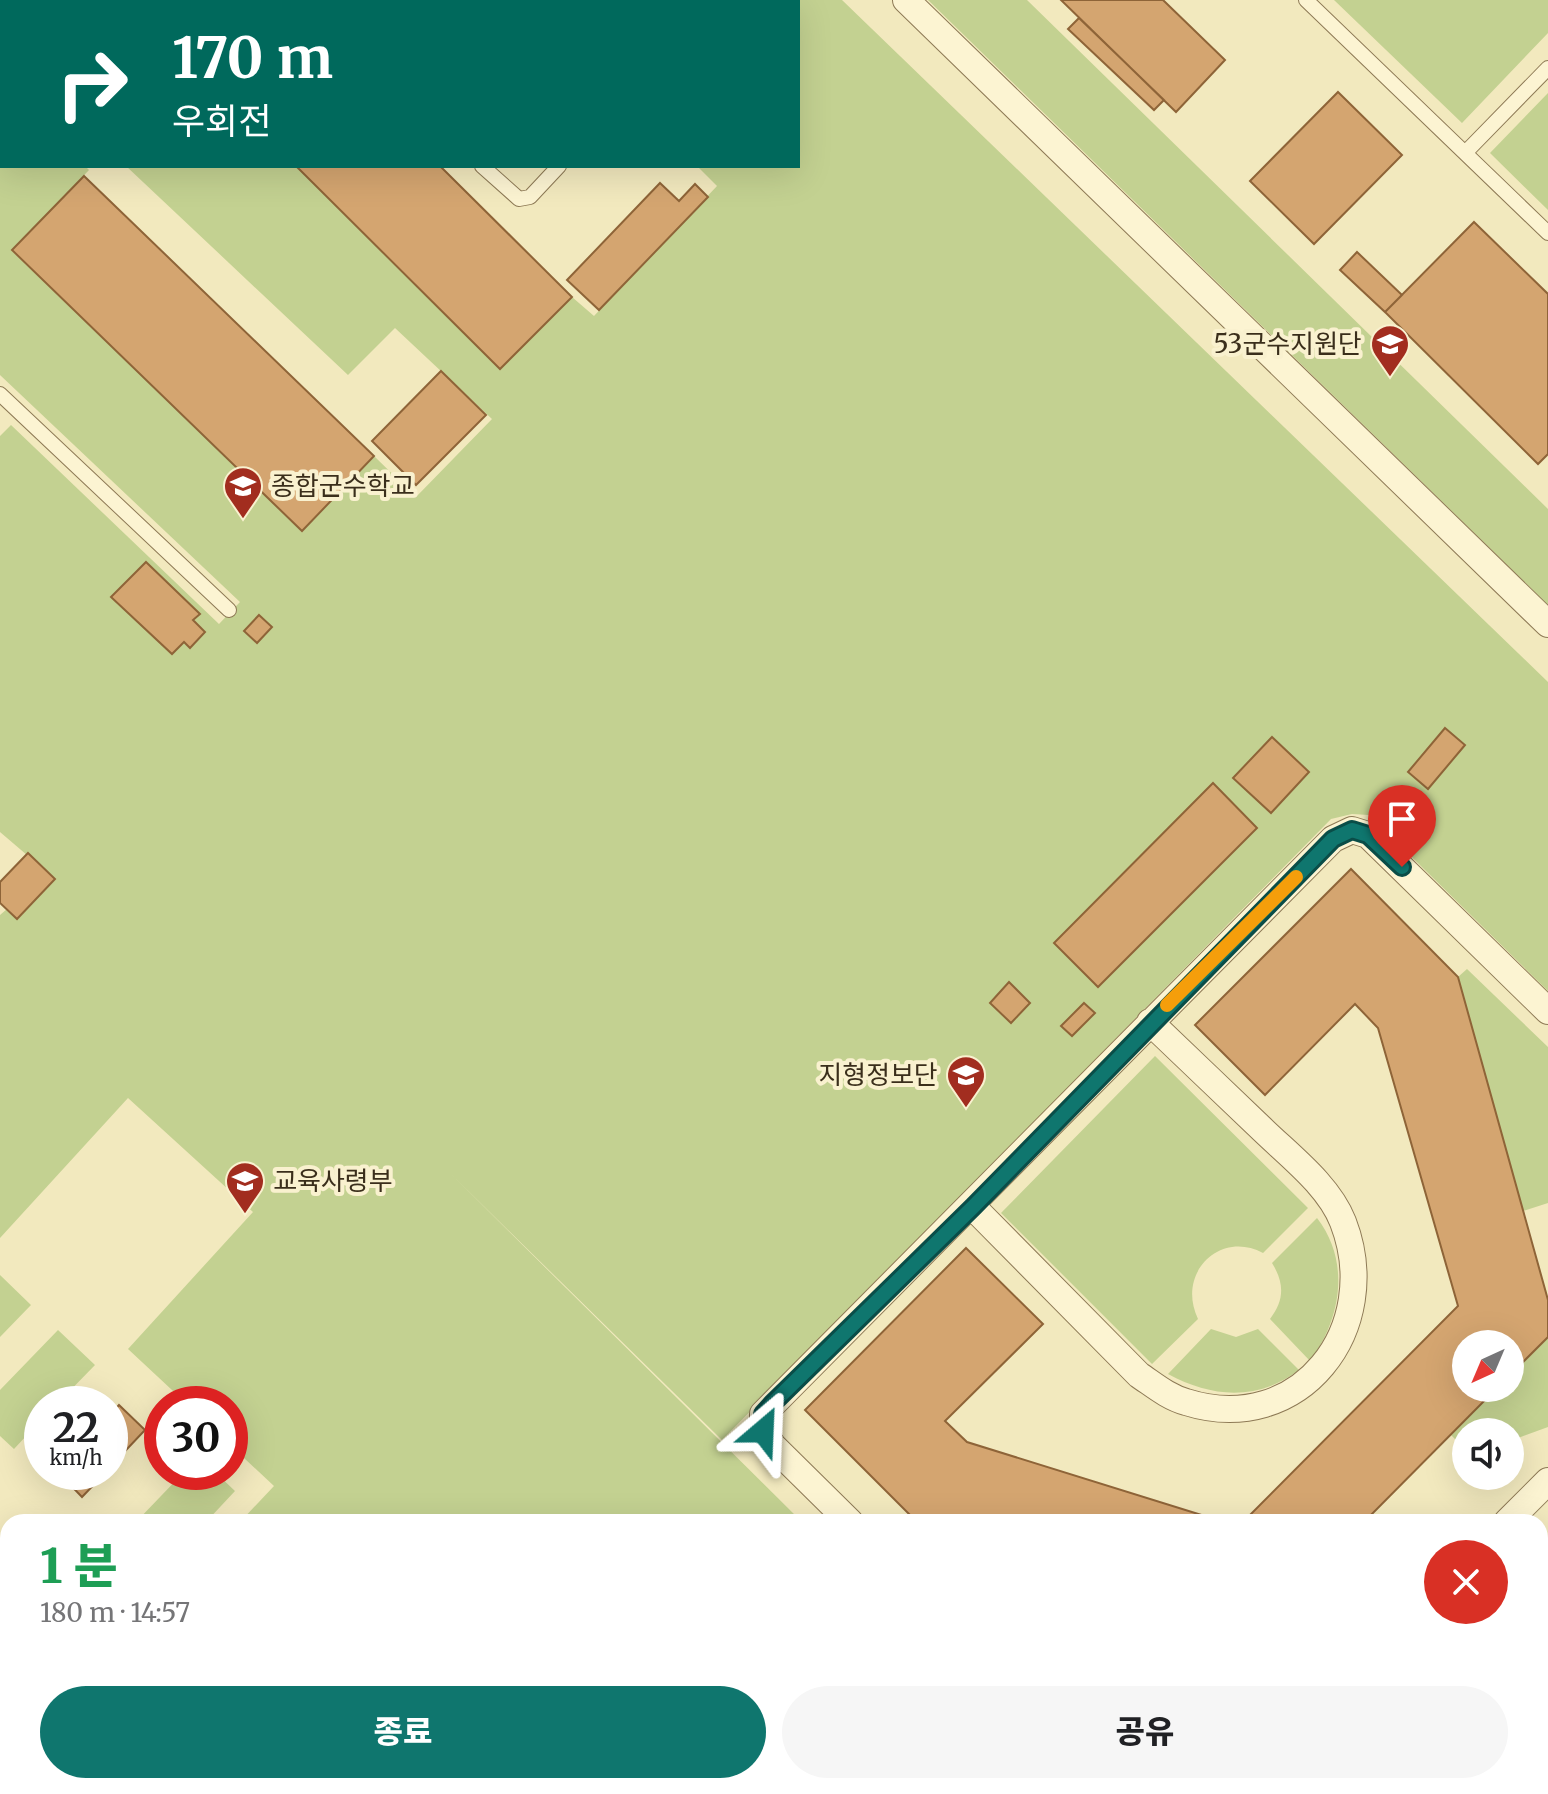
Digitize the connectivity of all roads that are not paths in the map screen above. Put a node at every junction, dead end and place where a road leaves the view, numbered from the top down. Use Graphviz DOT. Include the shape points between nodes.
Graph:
graph roads {
  1 [pos="906,0"];
  2 [pos="1306,0"];
  3 [pos="1548,68"];
  4 [pos="1465,153"];
  5 [pos="484,168"];
  6 [pos="557,168"];
  7 [pos="1548,233"];
  8 [pos="0,394"];
  9 [pos="229,610"];
  10 [pos="1548,624"];
  11 [pos="1548,1011"];
  12 [pos="1150,1022"];
  13 [pos="973,1207"];
  14 [pos="1548,1481"];
  15 [pos="842,1514"];
  16 [pos="1515,1514"];
  1 -- 10 [label="street"];
  2 -- 4 [label="lane"];
  3 -- 4 [label="lane"];
  4 -- 7 [label="lane"];
  5 -- 6 [label="lane" via="519,199 530,197"];
  8 -- 9 [label="lane"];
  11 -- 12 [label="street" via="1381,846 1352,830 1333,839"];
  12 -- 13 [label="street"];
  12 -- 13 [label="street" via="1308,1174 1343,1220 1353,1275 1352,1306 1334,1355 1314,1377 1272,1402 1242,1409 1200,1405 1163,1392 1139,1375"];
  13 -- 15 [label="street" via="763,1414 763,1431 773,1446"];
  14 -- 16 [label="street"];
}
